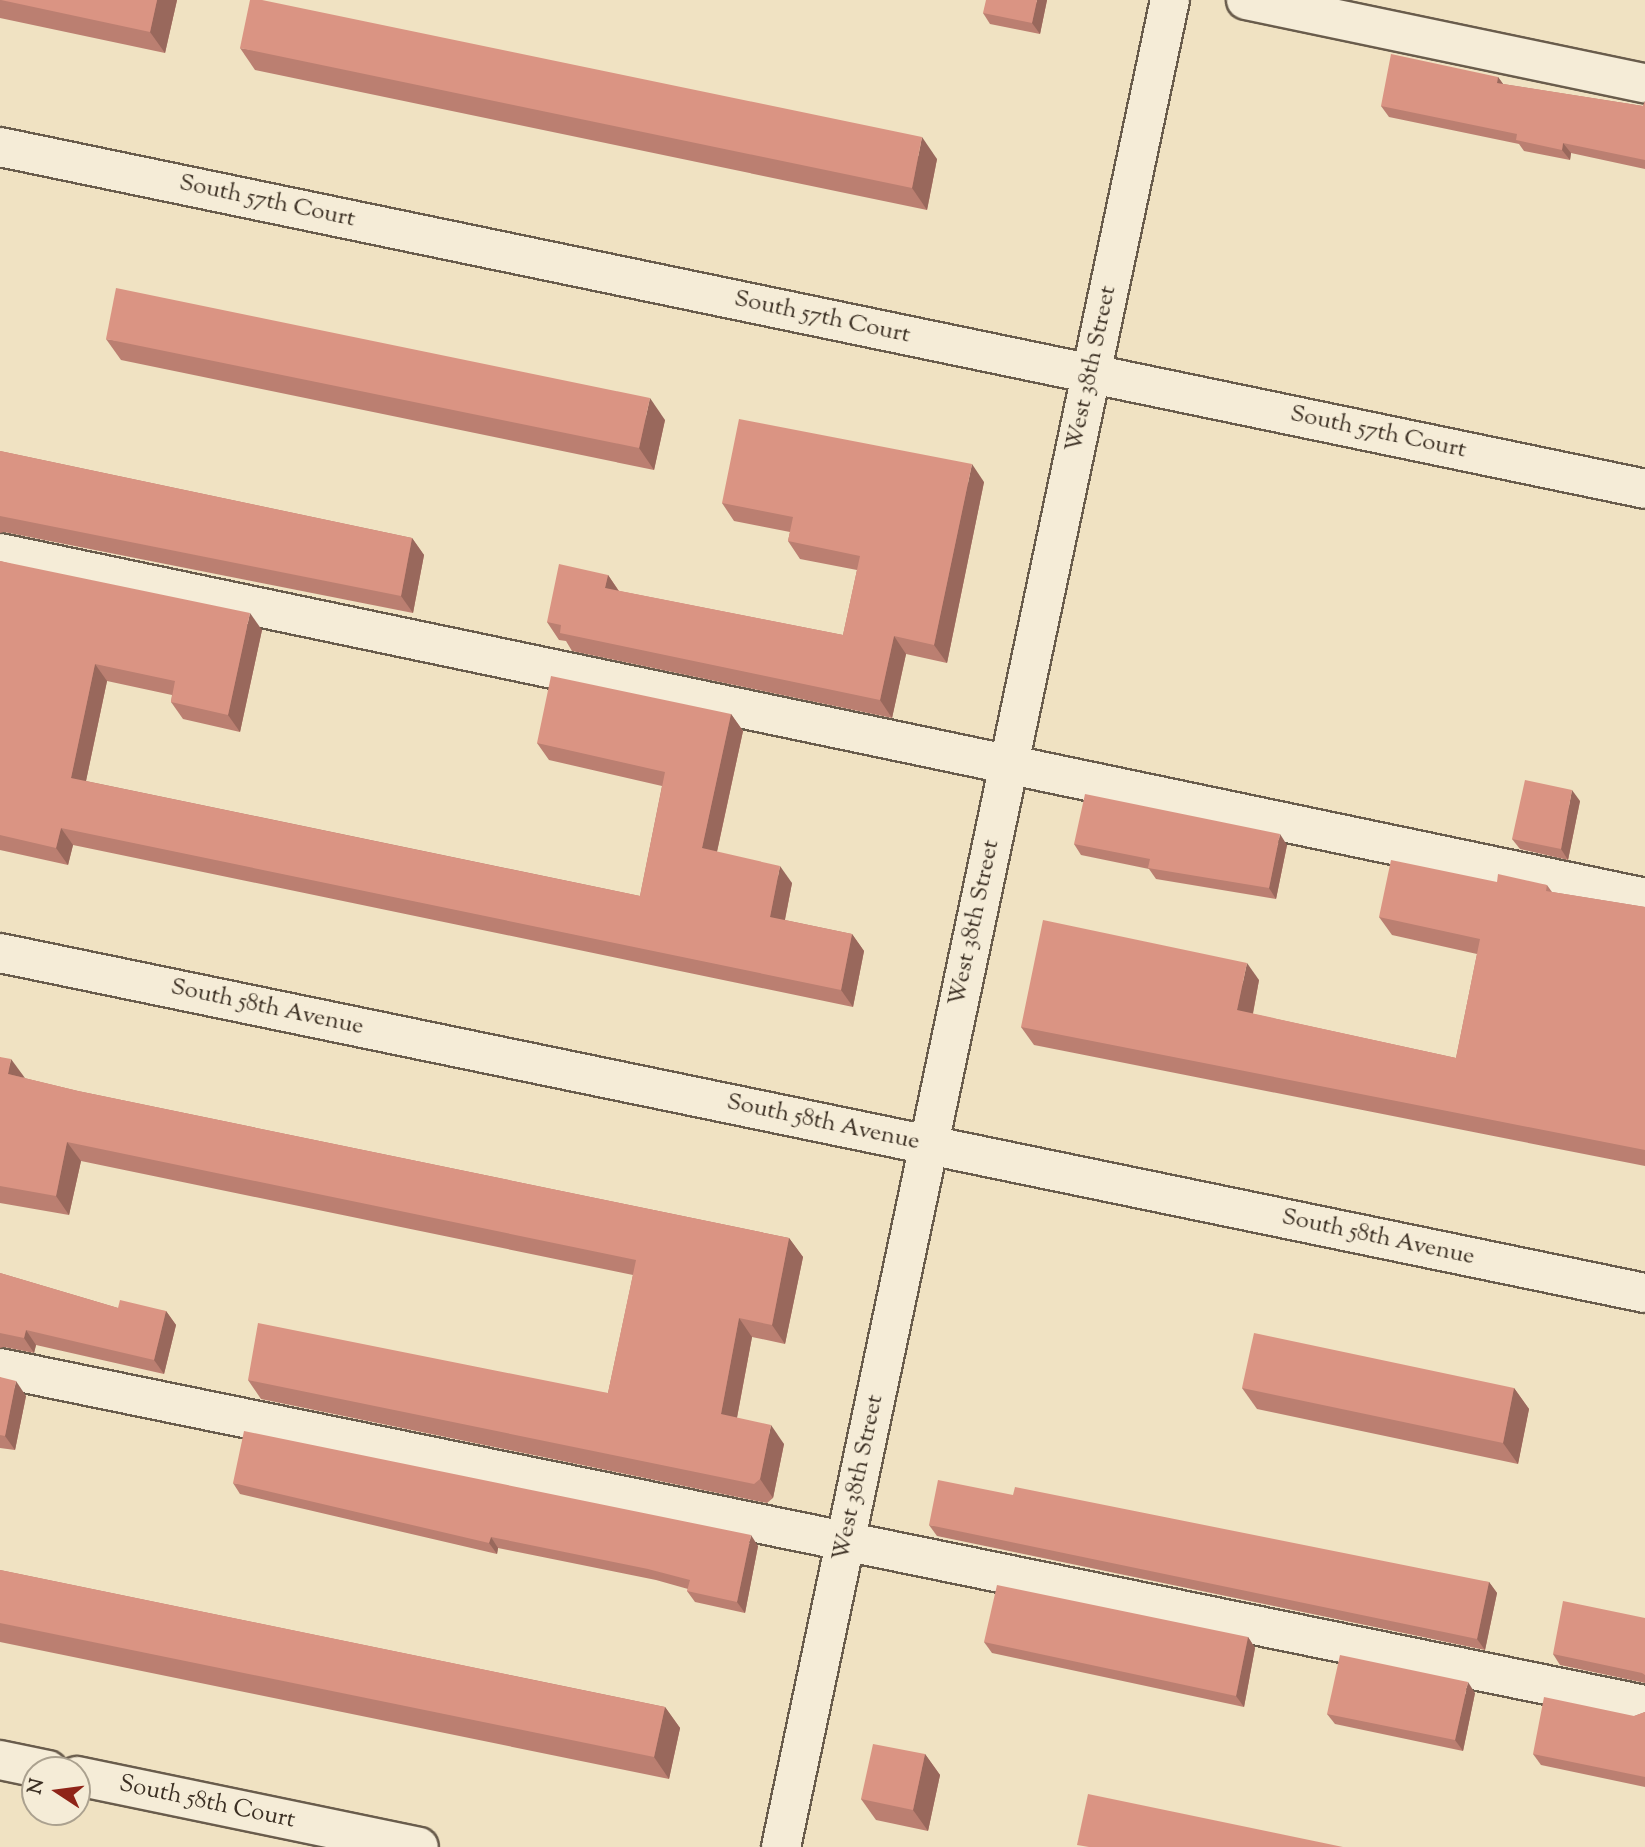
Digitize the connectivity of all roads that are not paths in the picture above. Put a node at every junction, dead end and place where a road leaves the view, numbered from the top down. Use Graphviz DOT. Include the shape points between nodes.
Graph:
graph roads {
  1 [pos="1170,0"];
  2 [pos="1246,0"];
  3 [pos="1645,83"];
  4 [pos="0,146"];
  5 [pos="1091,374"];
  6 [pos="1645,489"];
  7 [pos="0,553"];
  8 [pos="1009,763"];
  9 [pos="1645,898"];
  10 [pos="0,953"];
  11 [pos="928,1144"];
  12 [pos="1645,1293"];
  13 [pos="0,1368"];
  14 [pos="845,1545"];
  15 [pos="1645,1705"];
  16 [pos="0,1760"];
  17 [pos="21,1764"];
  18 [pos="91,1779"];
  19 [pos="419,1847"];
  20 [pos="781,1847"];
  1 -- 5 [label="street, West 38th Street"];
  2 -- 3 [label="street"];
  4 -- 5 [label="street, South 57th Court"];
  5 -- 6 [label="street, South 57th Court"];
  5 -- 8 [label="street, West 38th Street"];
  7 -- 8 [label="street"];
  8 -- 9 [label="street"];
  8 -- 11 [label="street, West 38th Street"];
  10 -- 11 [label="street, South 58th Avenue"];
  11 -- 12 [label="street, South 58th Avenue"];
  11 -- 14 [label="street, West 38th Street"];
  13 -- 14 [label="street"];
  14 -- 15 [label="street"];
  14 -- 20 [label="street, West 38th Street"];
  16 -- 17 [label="street"];
  18 -- 19 [label="street, South 58th Court"];
}
